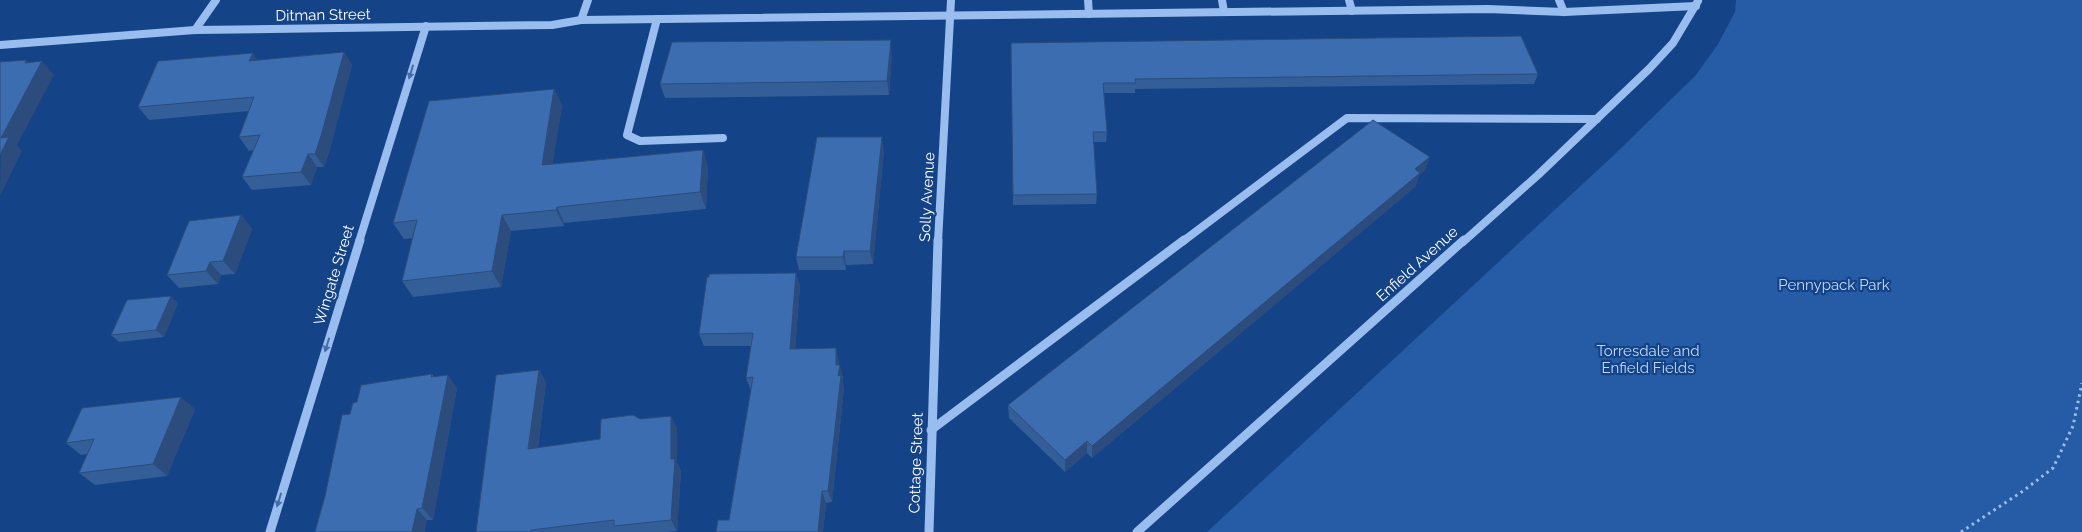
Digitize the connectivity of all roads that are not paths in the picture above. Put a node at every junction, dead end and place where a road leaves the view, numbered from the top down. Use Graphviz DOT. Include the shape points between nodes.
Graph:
graph roads {
  1 [pos="216,0"];
  2 [pos="588,0"];
  3 [pos="951,0"];
  4 [pos="1088,0"];
  5 [pos="1222,0"];
  6 [pos="1349,0"];
  7 [pos="1485,0"];
  8 [pos="1559,0"];
  9 [pos="1697,3"];
  10 [pos="1488,8"];
  11 [pos="1352,11"];
  12 [pos="1224,12"];
  13 [pos="1564,12"];
  14 [pos="1090,14"];
  15 [pos="950,16"];
  16 [pos="657,19"];
  17 [pos="581,20"];
  18 [pos="426,26"];
  19 [pos="195,30"];
  20 [pos="0,45"];
  21 [pos="1597,119"];
  22 [pos="723,138"];
  23 [pos="933,395"];
  24 [pos="932,430"];
  25 [pos="270,532"];
  26 [pos="928,532"];
  27 [pos="1137,532"];
  1 -- 19 [label="street"];
  2 -- 17 [label="street"];
  3 -- 15 [label="street, Solly Avenue"];
  4 -- 14 [label="street"];
  5 -- 12 [label="street"];
  6 -- 11 [label="street"];
  7 -- 10 [label="street"];
  8 -- 13 [label="street"];
  9 -- 13 [label="street, Ditman Street"];
  9 -- 21 [label="street, Enfield Avenue" via="1673,43"];
  10 -- 11 [label="street, Ditman Street"];
  10 -- 13 [label="street, Ditman Street"];
  11 -- 12 [label="street, Ditman Street"];
  12 -- 14 [label="street, Ditman Street"];
  14 -- 15 [label="street, Ditman Street"];
  15 -- 16 [label="street, Ditman Street"];
  15 -- 23 [label="street, Solly Avenue"];
  16 -- 17 [label="street, Ditman Street"];
  16 -- 22 [label="street" via="627,135 640,140"];
  17 -- 18 [label="street, Ditman Street" via="552,25"];
  18 -- 19 [label="street, Ditman Street"];
  18 -- 25 [label="street, Wingate Street, one-way"];
  19 -- 20 [label="street, Ditman Street"];
  21 -- 24 [label="street" via="1347,118"];
  21 -- 27 [label="street, Enfield Avenue"];
  23 -- 24 [label="street, Cottage Street"];
  24 -- 26 [label="street, Cottage Street"];
}
